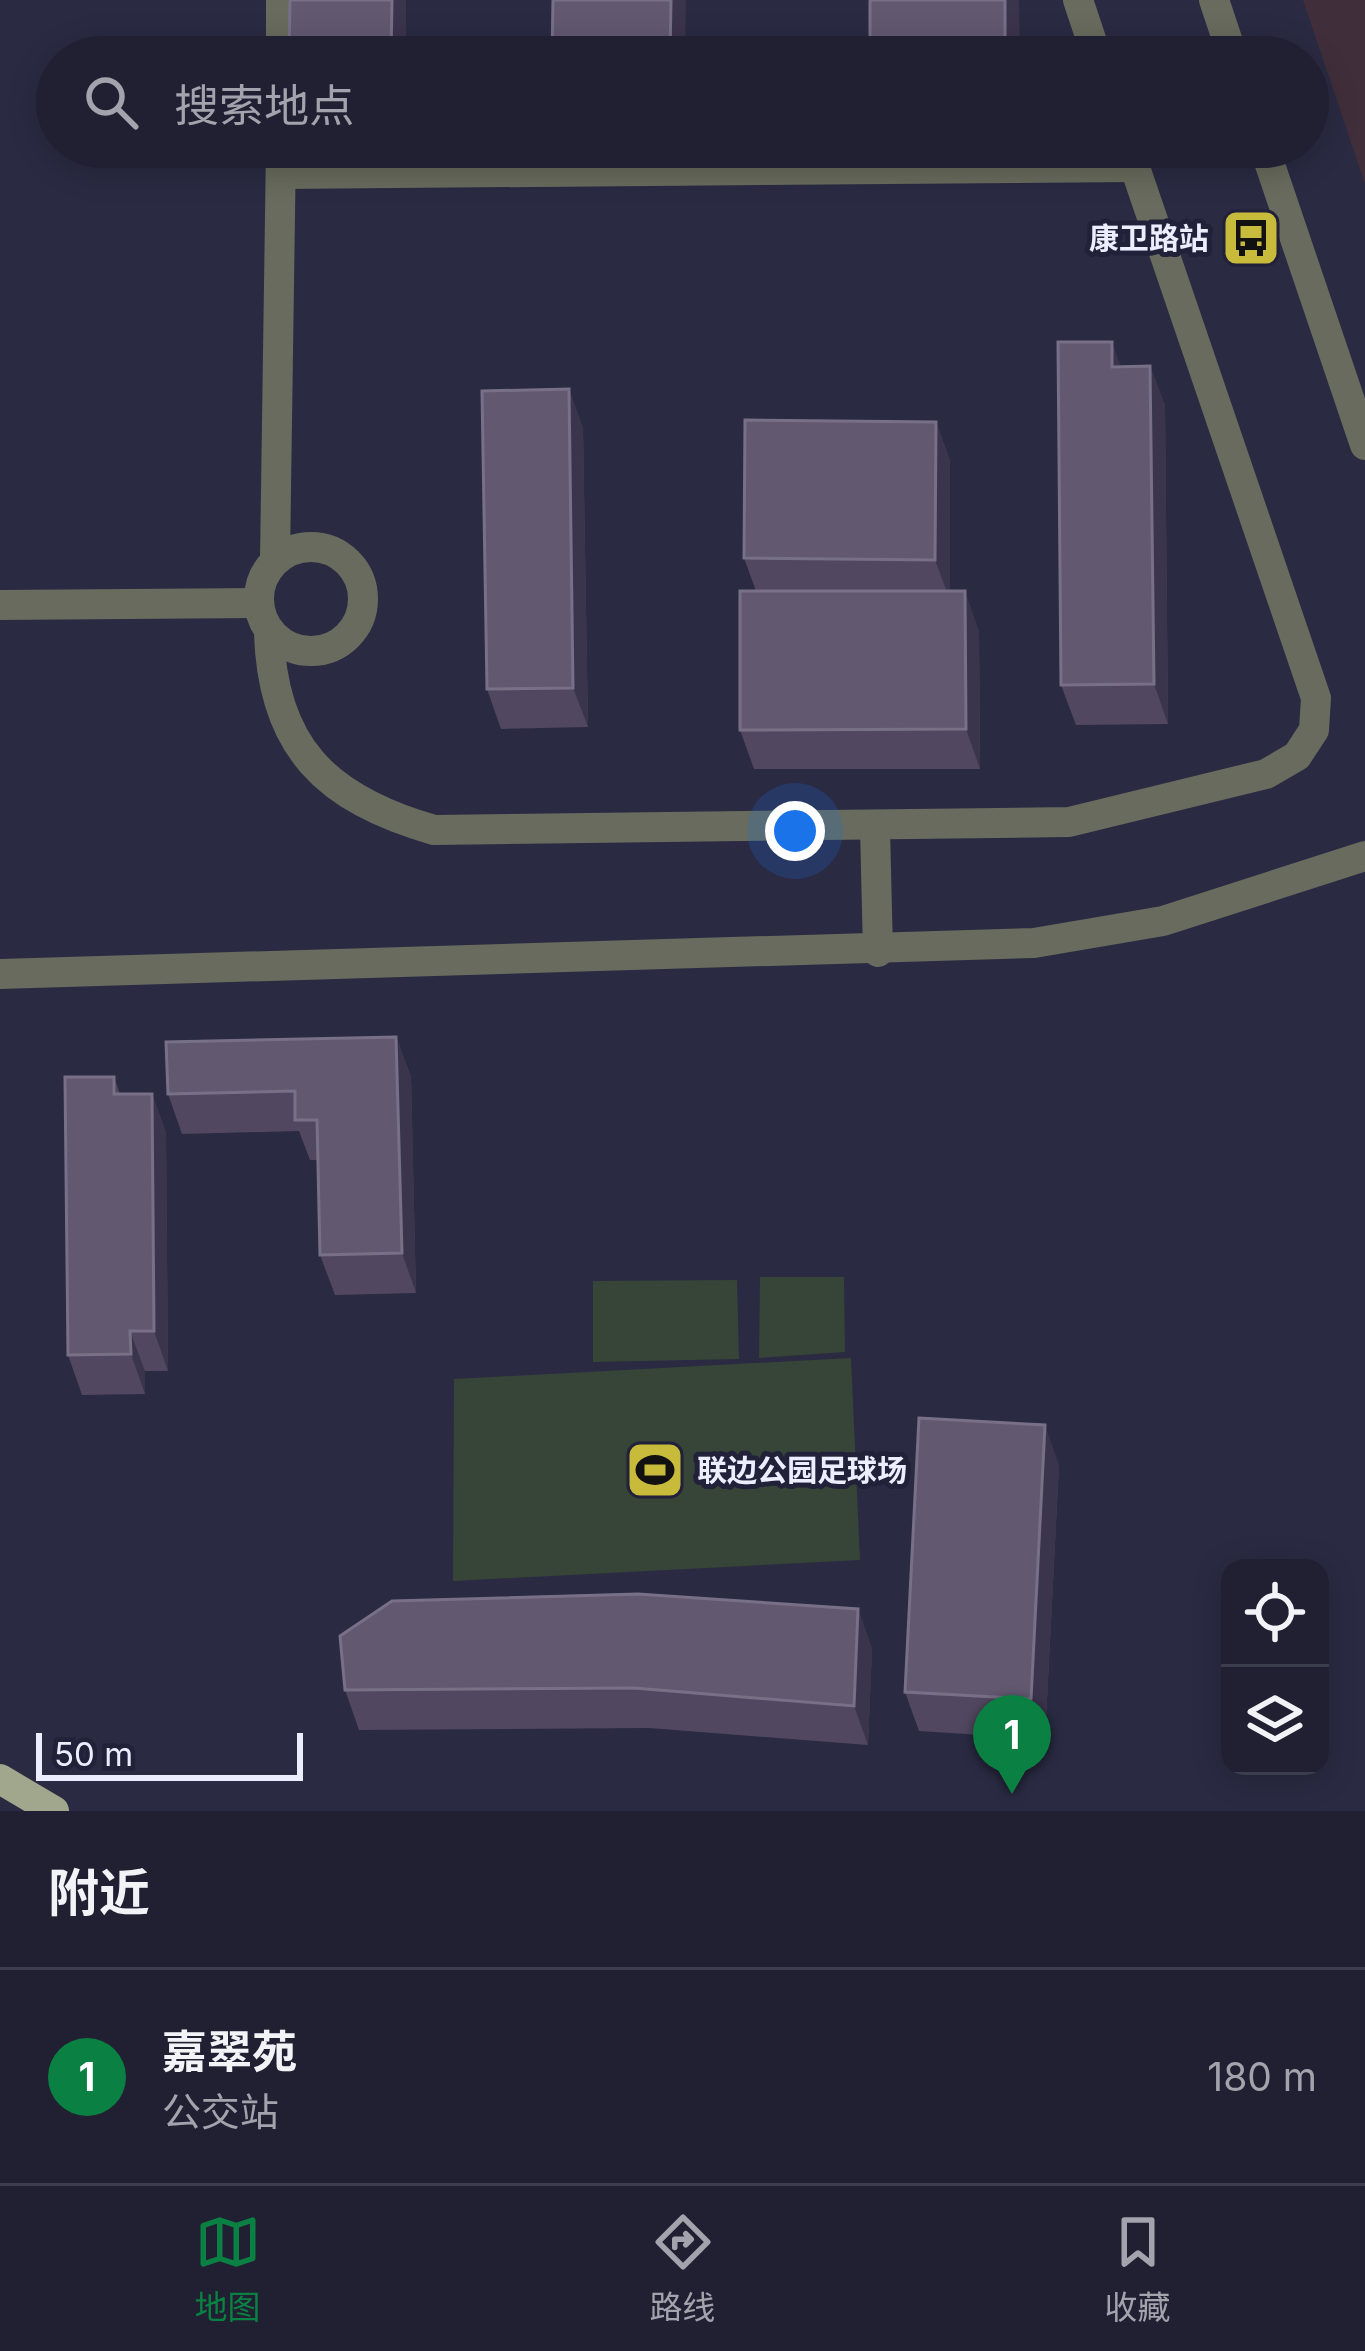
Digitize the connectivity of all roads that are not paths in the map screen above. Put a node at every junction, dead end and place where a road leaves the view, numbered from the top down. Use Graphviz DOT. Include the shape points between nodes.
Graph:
graph roads {
  1 [pos="281,0"];
  2 [pos="1078,0"];
  3 [pos="1214,0"];
  4 [pos="281,36"];
  5 [pos="1090,36"];
  6 [pos="1226,36"];
  7 [pos="281,168"];
  8 [pos="1136,168"];
  9 [pos="1271,168"];
  10 [pos="1365,445"];
  11 [pos="275,560"];
  12 [pos="0,604"];
  13 [pos="263,617"];
  14 [pos="875,828"];
  15 [pos="1365,856"];
  16 [pos="878,952"];
  17 [pos="0,974"];
  18 [pos="0,1779"];
  19 [pos="54,1811"];
  1 -- 4 [label="street"];
  2 -- 5 [label="street"];
  3 -- 6 [label="street"];
  7 -- 11 [label="street"];
  8 -- 14 [label="street" via="1316,698 1314,730 1297,756 1266,774 1069,822"];
  9 -- 10 [label="street"];
  11 -- 13 [label="street" via="264,574"];
  11 -- 13 [label="street" via="298,548 328,549 357,573 363,603 354,630 333,648 302,651"];
  12 -- 13 [label="street"];
  13 -- 14 [label="street" via="270,681 298,746 319,775 383,815 434,830"];
  14 -- 16 [label="street"];
  15 -- 16 [label="street" via="1163,921 1034,944"];
  16 -- 17 [label="street"];
  18 -- 19 [label="main road"];
}
